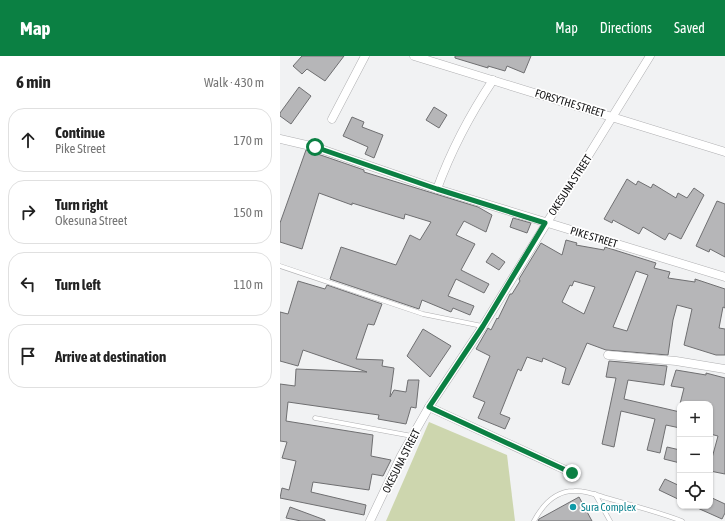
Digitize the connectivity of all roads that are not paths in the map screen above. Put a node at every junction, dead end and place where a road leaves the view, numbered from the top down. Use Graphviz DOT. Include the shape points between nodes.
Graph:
graph roads {
  1 [pos="365,56"];
  2 [pos="414,56"];
  3 [pos="650,56"];
  4 [pos="493,80"];
  5 [pos="614,116"];
  6 [pos="332,119"];
  7 [pos="280,139"];
  8 [pos="725,152"];
  9 [pos="437,189"];
  10 [pos="545,223"];
  11 [pos="280,266"];
  12 [pos="725,277"];
  13 [pos="483,326"];
  14 [pos="608,355"];
  15 [pos="725,369"];
  16 [pos="429,407"];
  17 [pos="315,418"];
  18 [pos="412,436"];
  19 [pos="572,473"];
  20 [pos="595,494"];
  21 [pos="370,521"];
  22 [pos="534,521"];
  23 [pos="610,521"];
  24 [pos="682,521"];
  1 -- 6 [label="street"];
  2 -- 4 [label="street, FORSYTHE STREET"];
  3 -- 5 [label="street, OKESUNA STREET"];
  4 -- 5 [label="street, FORSYTHE STREET"];
  4 -- 9 [label="street" via="462,130"];
  5 -- 8 [label="street, FORSYTHE STREET"];
  5 -- 10 [label="street, OKESUNA STREET"];
  7 -- 9 [label="street, PIKE STREET" via="315,147"];
  9 -- 10 [label="street, PIKE STREET"];
  10 -- 12 [label="street, PIKE STREET"];
  10 -- 13 [label="street, OKESUNA STREET"];
  11 -- 13 [label="lane" via="423,314"];
  13 -- 16 [label="street, OKESUNA STREET"];
  14 -- 15 [label="street" via="676,361"];
  16 -- 18 [label="street, OKESUNA STREET"];
  16 -- 19 [label="street"];
  17 -- 18 [label="lane"];
  18 -- 21 [label="street, OKESUNA STREET"];
  20 -- 22 [label="lane" via="574,491 560,494 541,508"];
  20 -- 23 [label="lane"];
  20 -- 24 [label="lane"];
}
